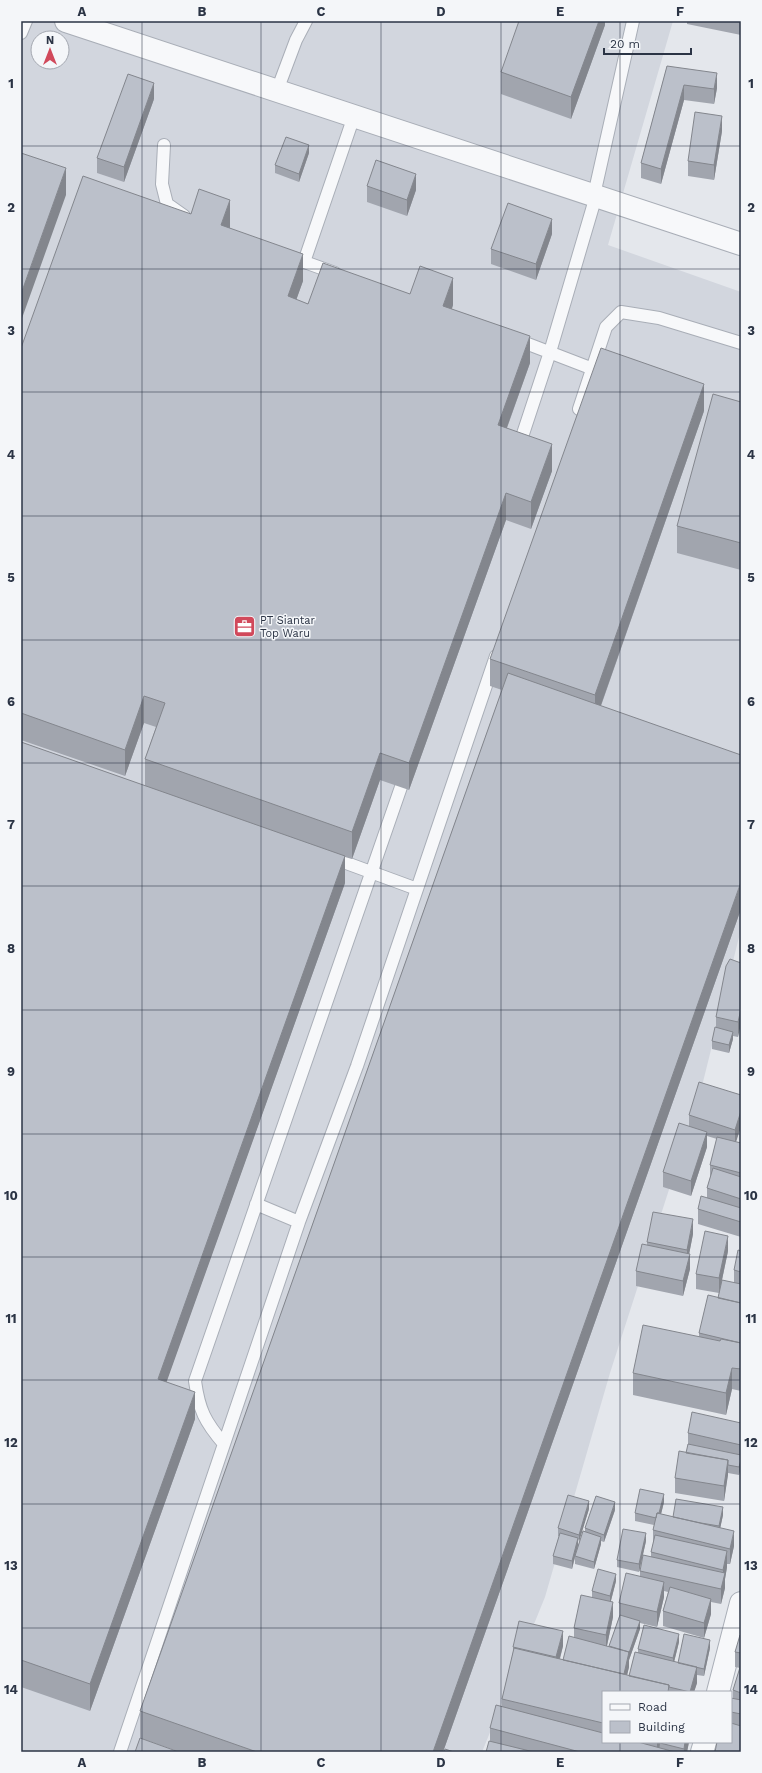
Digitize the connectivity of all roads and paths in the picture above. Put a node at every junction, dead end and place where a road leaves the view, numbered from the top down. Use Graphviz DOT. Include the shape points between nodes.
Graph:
graph roads {
  1 [pos="26,21"];
  2 [pos="66,21"];
  3 [pos="306,21"];
  4 [pos="633,21"];
  5 [pos="21,33"];
  6 [pos="279,90"];
  7 [pos="354,116"];
  8 [pos="164,145"];
  9 [pos="596,196"];
  10 [pos="196,224"];
  11 [pos="741,244"];
  12 [pos="276,252"];
  13 [pos="304,262"];
  14 [pos="349,278"];
  15 [pos="507,337"];
  16 [pos="741,343"];
  17 [pos="550,352"];
  18 [pos="593,369"];
  19 [pos="575,421"];
  20 [pos="516,458"];
  21 [pos="498,648"];
  22 [pos="401,787"];
  23 [pos="320,854"];
  24 [pos="372,872"];
  25 [pos="417,889"];
  26 [pos="256,1204"];
  27 [pos="299,1222"];
  28 [pos="224,1444"];
  29 [pos="740,1611"];
  30 [pos="718,1691"];
  31 [pos="120,1752"];
  1 -- 5 [label="lane"];
  2 -- 6 [label="street"];
  3 -- 6 [label="lane" via="288,59"];
  4 -- 9 [label="lane" via="596,186"];
  6 -- 7 [label="street"];
  7 -- 9 [label="street"];
  7 -- 13 [label="lane"];
  8 -- 10 [label="lane" via="162,184 168,204"];
  9 -- 11 [label="street"];
  9 -- 17 [label="lane"];
  12 -- 13 [label="lane"];
  13 -- 14 [label="lane"];
  15 -- 17 [label="lane"];
  16 -- 18 [label="lane" via="659,318 621,312 606,327"];
  17 -- 18 [label="lane"];
  17 -- 20 [label="lane"];
  18 -- 19 [label="lane"];
  21 -- 25 [label="lane"];
  22 -- 24 [label="lane"];
  23 -- 24 [label="lane"];
  24 -- 25 [label="lane"];
  24 -- 26 [label="lane"];
  25 -- 27 [label="lane" via="357,1066"];
  26 -- 27 [label="lane"];
  26 -- 28 [label="lane" via="195,1381 198,1402 209,1427"];
  27 -- 28 [label="lane"];
  28 -- 31 [label="lane"];
  29 -- 30 [label="street"];
}
